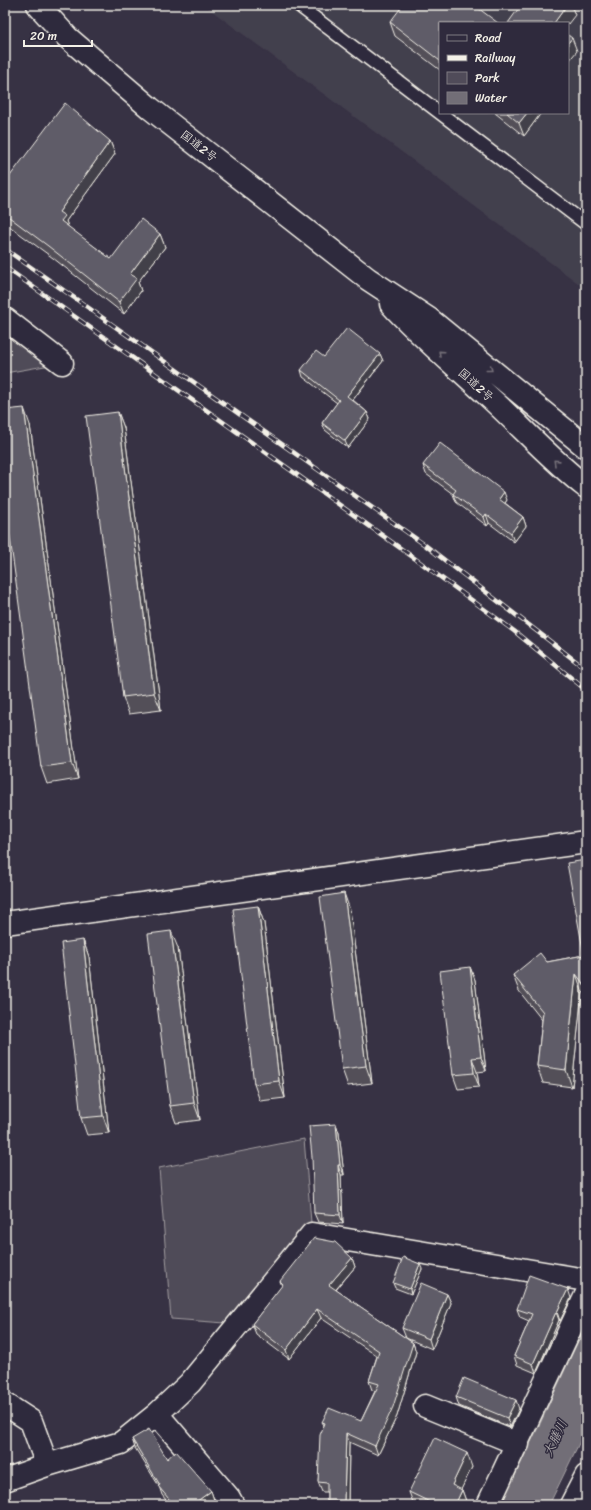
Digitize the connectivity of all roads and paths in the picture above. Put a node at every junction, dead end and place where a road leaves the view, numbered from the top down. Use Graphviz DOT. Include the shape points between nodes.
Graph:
graph roads {
  1 [pos="38,5"];
  2 [pos="298,5"];
  3 [pos="439,112"];
  4 [pos="441,114"];
  5 [pos="586,224"];
  6 [pos="368,279"];
  7 [pos="5,319"];
  8 [pos="62,363"];
  9 [pos="586,447"];
  10 [pos="586,486"];
  11 [pos="586,842"];
  12 [pos="5,923"];
  13 [pos="586,1280"];
  14 [pos="586,1295"];
  15 [pos="5,1404"];
  16 [pos="425,1406"];
  17 [pos="157,1414"];
  18 [pos="518,1444"];
  19 [pos="47,1465"];
  20 [pos="586,1476"];
  21 [pos="5,1480"];
  22 [pos="233,1505"];
  23 [pos="488,1505"];
  24 [pos="571,1505"];
  1 -- 6 [label="main road, 国道2号" via="67,37 150,108"];
  2 -- 3 [label="lane"];
  4 -- 5 [label="lane"];
  6 -- 9 [label="main road, 国道2号, one-way" via="429,319"];
  10 -- 6 [label="main road, 国道2号, one-way" via="565,471 417,332"];
  7 -- 8 [label="main road"];
  11 -- 12 [label="main road"];
  13 -- 17 [label="main road" via="312,1234 190,1383"];
  14 -- 18 [label="main road"];
  15 -- 19 [label="main road" via="31,1421"];
  16 -- 18 [label="main road"];
  17 -- 19 [label="main road" via="121,1443"];
  17 -- 22 [label="main road"];
  18 -- 23 [label="main road"];
  19 -- 21 [label="main road"];
  20 -- 24 [label="main road"];
}
